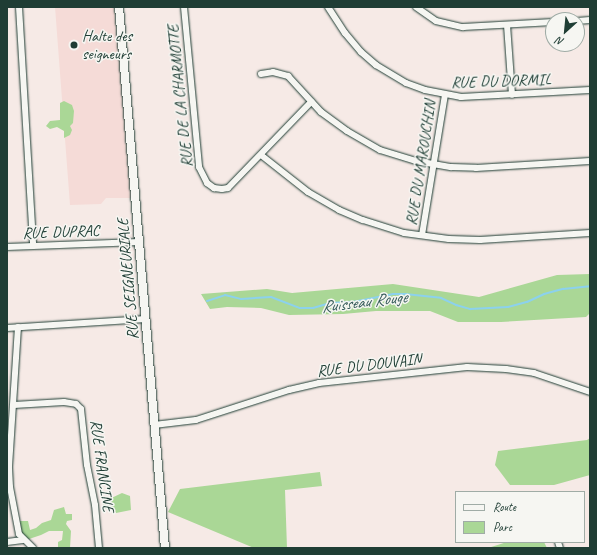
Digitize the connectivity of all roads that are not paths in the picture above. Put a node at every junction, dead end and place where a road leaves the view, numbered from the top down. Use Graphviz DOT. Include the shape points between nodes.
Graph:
graph roads {
  1 [pos="19,7"];
  2 [pos="119,7"];
  3 [pos="184,7"];
  4 [pos="328,7"];
  5 [pos="416,7"];
  6 [pos="545,23"];
  7 [pos="507,25"];
  8 [pos="261,74"];
  9 [pos="590,90"];
  10 [pos="445,95"];
  11 [pos="512,95"];
  12 [pos="311,102"];
  13 [pos="261,155"];
  14 [pos="590,161"];
  15 [pos="434,165"];
  16 [pos="590,233"];
  17 [pos="422,235"];
  18 [pos="139,242"];
  19 [pos="33,246"];
  20 [pos="7,247"];
  21 [pos="146,319"];
  22 [pos="18,327"];
  23 [pos="7,328"];
  24 [pos="590,392"];
  25 [pos="14,405"];
  26 [pos="154,425"];
  27 [pos="23,540"];
  28 [pos="7,542"];
  29 [pos="33,548"];
  30 [pos="99,548"];
  31 [pos="165,548"];
  1 -- 19 [label="street"];
  2 -- 18 [label="street, RUE SEIGNEURIALE"];
  3 -- 13 [label="street, RUE DE LA CHARMOTTE" via="199,167 203,177 214,188 228,188"];
  4 -- 10 [label="street, RUE DU DORMIL" via="345,33 376,65 406,83"];
  5 -- 7 [label="street" via="436,21 450,25"];
  6 -- 7 [label="street"];
  7 -- 11 [label="street"];
  8 -- 12 [label="street" via="274,72 288,76"];
  9 -- 11 [label="street, RUE DU DORMIL"];
  10 -- 11 [label="street, RUE DU DORMIL"];
  10 -- 15 [label="street, RUE DU MAROUCHIN"];
  12 -- 13 [label="street, RUE DE LA CHARMOTTE"];
  12 -- 15 [label="street" via="331,120 361,140 397,155"];
  13 -- 17 [label="street" via="308,192 339,210 384,228"];
  14 -- 15 [label="street" via="476,168"];
  15 -- 17 [label="street, RUE DU MAROUCHIN"];
  16 -- 17 [label="street" via="480,240"];
  18 -- 19 [label="street, RUE DUPRAC"];
  18 -- 21 [label="street, RUE SEIGNEURIALE"];
  19 -- 20 [label="street, RUE DUPRAC"];
  21 -- 22 [label="street"];
  21 -- 26 [label="street, RUE SEIGNEURIALE"];
  22 -- 23 [label="street"];
  22 -- 25 [label="street"];
  24 -- 26 [label="street, RUE DU DOUVAIN" via="534,373 467,367 318,383 196,420"];
  25 -- 27 [label="street" via="10,487 16,528"];
  25 -- 30 [label="street, RUE FRANCINE" via="64,402 76,404 81,409"];
  26 -- 31 [label="street, RUE SEIGNEURIALE"];
  27 -- 28 [label="street"];
  27 -- 29 [label="street"];
}
